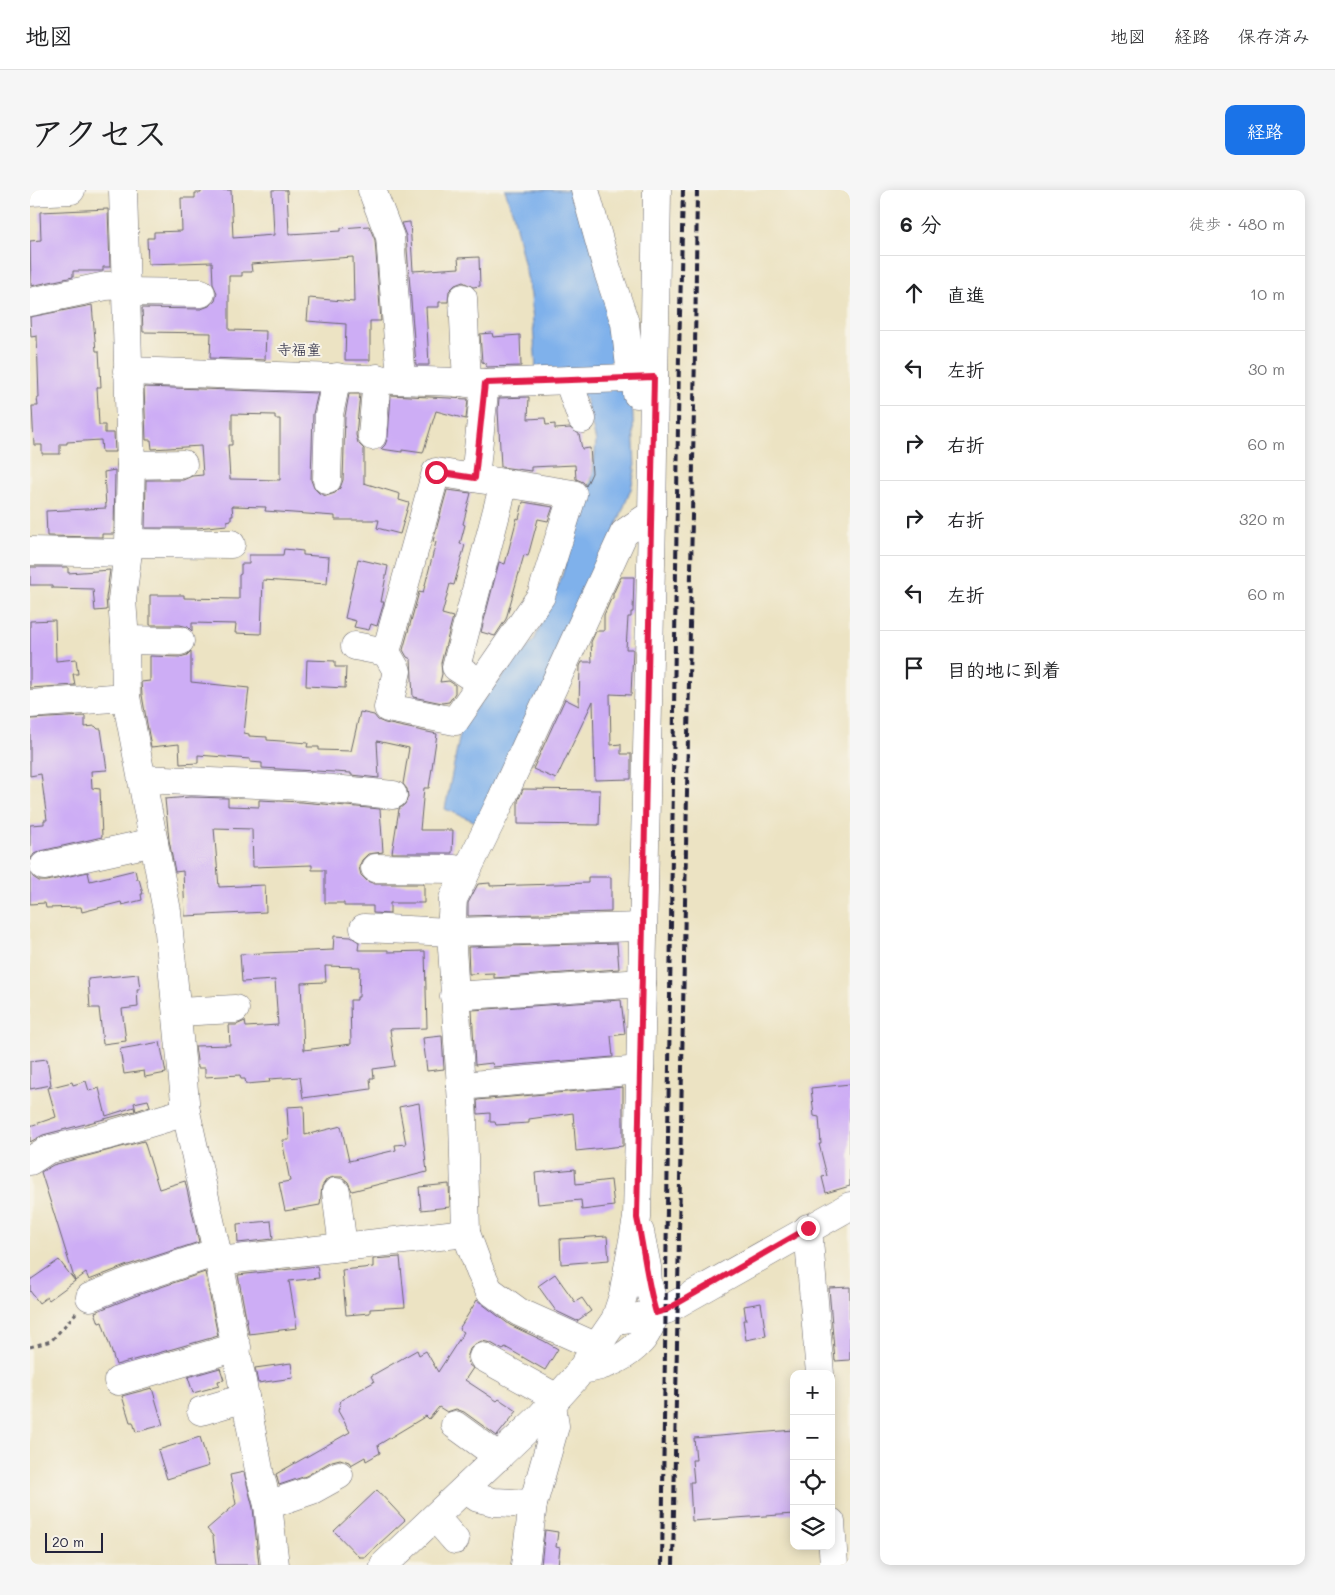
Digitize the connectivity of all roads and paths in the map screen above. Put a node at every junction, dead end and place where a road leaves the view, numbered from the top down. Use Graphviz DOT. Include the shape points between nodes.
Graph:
graph roads {
  1 [pos="71,190"];
  2 [pos="123,190"];
  3 [pos="372,190"];
  4 [pos="586,190"];
  5 [pos="657,190"];
  6 [pos="30,192"];
  7 [pos="125,289"];
  8 [pos="201,293"];
  9 [pos="463,298"];
  10 [pos="30,302"];
  11 [pos="127,370"];
  12 [pos="337,377"];
  13 [pos="645,378"];
  14 [pos="389,379"];
  15 [pos="570,380"];
  16 [pos="476,383"];
  17 [pos="582,420"];
  18 [pos="372,436"];
  19 [pos="183,464"];
  20 [pos="131,465"];
  21 [pos="475,478"];
  22 [pos="327,480"];
  23 [pos="504,482"];
  24 [pos="652,518"];
  25 [pos="624,533"];
  26 [pos="231,544"];
  27 [pos="129,548"];
  28 [pos="30,551"];
  29 [pos="125,640"];
  30 [pos="180,641"];
  31 [pos="355,646"];
  32 [pos="386,652"];
  33 [pos="481,683"];
  34 [pos="126,698"];
  35 [pos="30,704"];
  36 [pos="142,779"];
  37 [pos="393,794"];
  38 [pos="154,842"];
  39 [pos="44,866"];
  40 [pos="375,868"];
  41 [pos="465,874"];
  42 [pos="643,927"];
  43 [pos="364,928"];
  44 [pos="451,932"];
  45 [pos="642,983"];
  46 [pos="454,996"];
  47 [pos="235,1009"];
  48 [pos="178,1012"];
  49 [pos="640,1070"];
  50 [pos="460,1086"];
  51 [pos="186,1112"];
  52 [pos="30,1161"];
  53 [pos="336,1192"];
  54 [pos="850,1206"];
  55 [pos="637,1218"];
  56 [pos="808,1228"];
  57 [pos="466,1233"];
  58 [pos="343,1247"];
  59 [pos="218,1256"];
  60 [pos="90,1297"];
  61 [pos="656,1313"];
  62 [pos="616,1320"];
  63 [pos="30,1347"];
  64 [pos="236,1347"];
  65 [pos="597,1347"];
  66 [pos="483,1357"];
  67 [pos="581,1370"];
  68 [pos="820,1370"];
  69 [pos="118,1381"];
  70 [pos="245,1398"];
  71 [pos="555,1401"];
  72 [pos="201,1411"];
  73 [pos="455,1425"];
  74 [pos="499,1456"];
  75 [pos="339,1475"];
  76 [pos="465,1489"];
  77 [pos="533,1504"];
  78 [pos="268,1505"];
  79 [pos="435,1517"];
  80 [pos="455,1540"];
  81 [pos="833,1550"];
  82 [pos="275,1565"];
  83 [pos="384,1565"];
  84 [pos="525,1565"];
  85 [pos="834,1565"];
  1 -- 6 [label="street"];
  2 -- 7 [label="street"];
  3 -- 14 [label="street" via="390,237"];
  4 -- 13 [label="street" via="624,323 630,367"];
  5 -- 13 [label="street"];
  7 -- 8 [label="street"];
  7 -- 10 [label="street" via="106,286"];
  7 -- 11 [label="street"];
  9 -- 16 [label="street"];
  11 -- 12 [label="street"];
  11 -- 20 [label="street"];
  12 -- 14 [label="street"];
  12 -- 22 [label="street" via="329,414"];
  13 -- 15 [label="street"];
  13 -- 24 [label="street"];
  13 -- 25 [label="street" via="639,491"];
  14 -- 16 [label="street"];
  14 -- 18 [label="street"];
  15 -- 16 [label="street"];
  15 -- 17 [label="street"];
  16 -- 21 [label="street"];
  19 -- 20 [label="street"];
  20 -- 27 [label="street"];
  21 -- 23 [label="street"];
  21 -- 32 [label="street" via="436,472"];
  23 -- 33 [label="street" via="456,667"];
  23 -- 33 [label="street" via="573,494 541,596"];
  24 -- 25 [label="street"];
  24 -- 42 [label="street"];
  25 -- 41 [label="street"];
  26 -- 27 [label="street"];
  27 -- 28 [label="street"];
  27 -- 29 [label="street" via="122,600"];
  29 -- 30 [label="street"];
  29 -- 34 [label="street"];
  31 -- 32 [label="street"];
  32 -- 33 [label="street" via="397,671 388,708 455,721"];
  34 -- 35 [label="street"];
  34 -- 36 [label="street"];
  36 -- 37 [label="street" via="302,786"];
  36 -- 38 [label="street"];
  38 -- 39 [label="street"];
  38 -- 48 [label="street" via="167,911"];
  40 -- 41 [label="street" via="454,869"];
  41 -- 44 [label="street" via="453,899"];
  42 -- 44 [label="street"];
  42 -- 45 [label="street"];
  43 -- 44 [label="street"];
  44 -- 46 [label="street"];
  45 -- 46 [label="street"];
  45 -- 49 [label="street"];
  46 -- 50 [label="street"];
  47 -- 48 [label="street"];
  48 -- 51 [label="street"];
  49 -- 50 [label="street"];
  49 -- 55 [label="street"];
  50 -- 57 [label="street"];
  51 -- 52 [label="street" via="47,1150"];
  51 -- 59 [label="street"];
  53 -- 58 [label="street"];
  54 -- 56 [label="street"];
  55 -- 61 [label="street"];
  55 -- 62 [label="street"];
  56 -- 61 [label="street"];
  56 -- 68 [label="street"];
  57 -- 58 [label="street"];
  57 -- 65 [label="street" via="489,1290 519,1312"];
  58 -- 59 [label="street"];
  59 -- 60 [label="street" via="130,1281"];
  59 -- 64 [label="street"];
  60 -- 63 [label="path" via="51,1340"];
  61 -- 62 [label="street"];
  61 -- 67 [label="street" via="642,1340 616,1360"];
  62 -- 65 [label="street"];
  64 -- 69 [label="street"];
  64 -- 70 [label="street"];
  65 -- 67 [label="street"];
  66 -- 71 [label="street"];
  67 -- 71 [label="street"];
  70 -- 72 [label="street"];
  70 -- 78 [label="street"];
  71 -- 74 [label="street"];
  71 -- 77 [label="street" via="555,1426"];
  73 -- 74 [label="street"];
  74 -- 76 [label="street"];
  75 -- 78 [label="street" via="312,1490"];
  76 -- 77 [label="street" via="478,1498 494,1502"];
  76 -- 79 [label="street"];
  77 -- 84 [label="street"];
  78 -- 82 [label="street"];
  79 -- 80 [label="street"];
  79 -- 83 [label="street"];
  81 -- 85 [label="street"];
}
